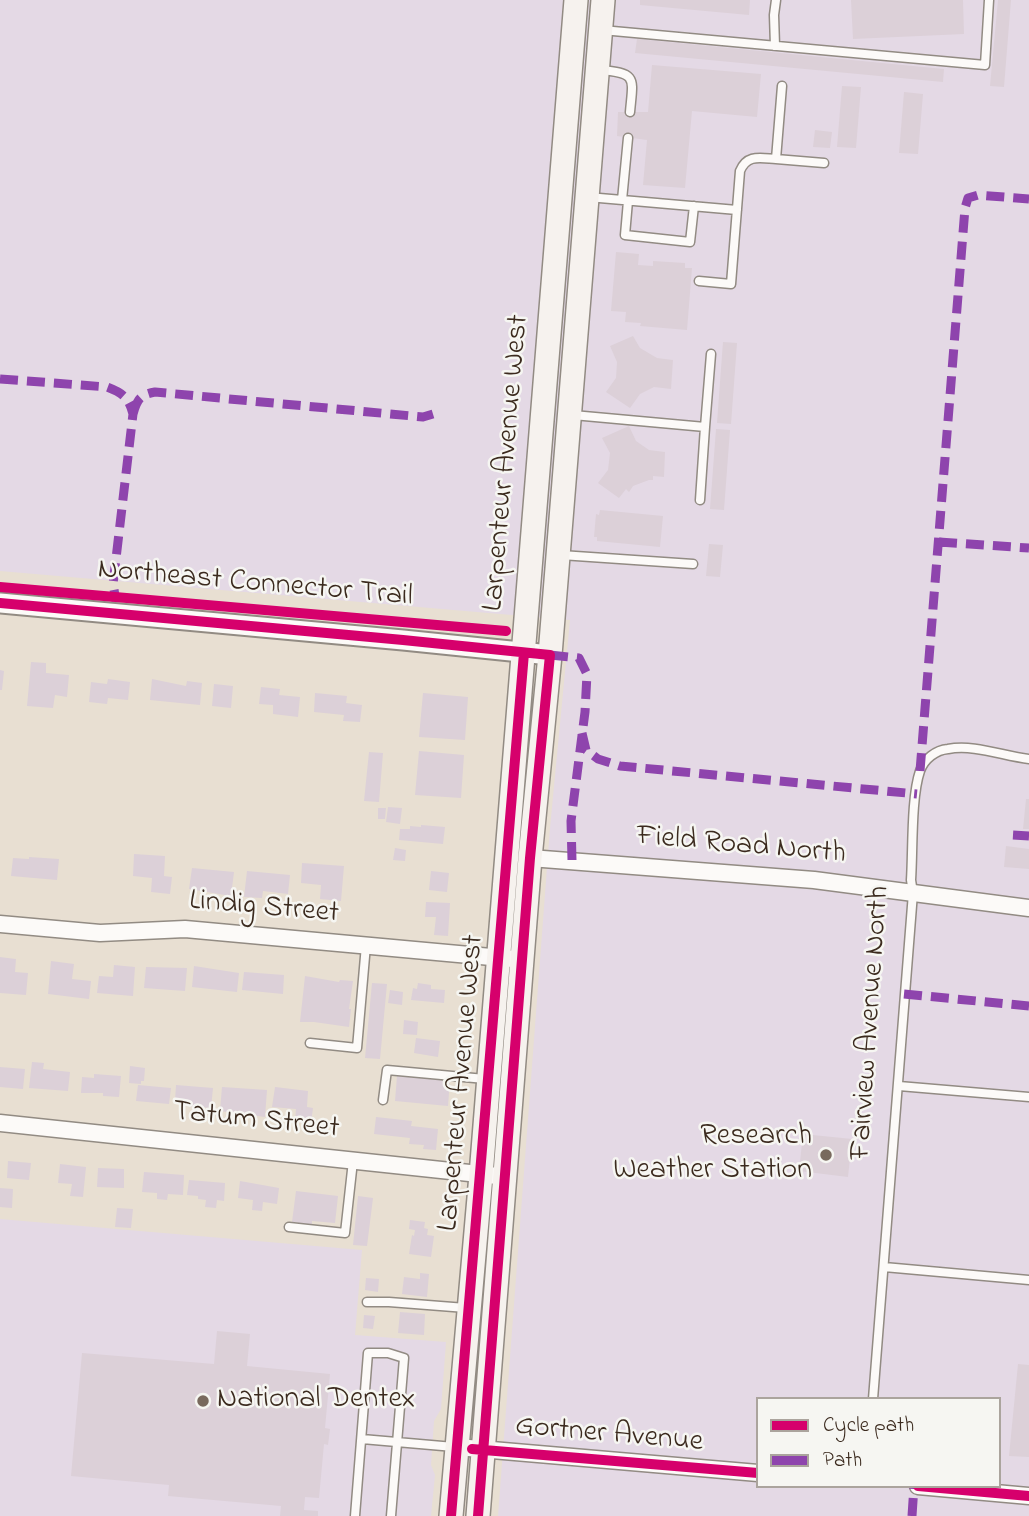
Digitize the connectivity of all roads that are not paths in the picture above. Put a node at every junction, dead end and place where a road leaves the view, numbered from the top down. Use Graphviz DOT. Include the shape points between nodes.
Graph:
graph roads {
  1 [pos="576,0"];
  2 [pos="603,0"];
  3 [pos="776,0"];
  4 [pos="989,0"];
  5 [pos="602,30"];
  6 [pos="775,46"];
  7 [pos="598,70"];
  8 [pos="782,86"];
  9 [pos="630,112"];
  10 [pos="628,138"];
  11 [pos="776,159"];
  12 [pos="824,163"];
  13 [pos="561,195"];
  14 [pos="588,197"];
  15 [pos="625,200"];
  16 [pos="694,206"];
  17 [pos="737,210"];
  18 [pos="698,281"];
  19 [pos="710,354"];
  20 [pos="570,415"];
  21 [pos="705,427"];
  22 [pos="700,500"];
  23 [pos="558,555"];
  24 [pos="693,564"];
  25 [pos="0,603"];
  26 [pos="524,653"];
  27 [pos="550,656"];
  28 [pos="1029,760"];
  29 [pos="530,858"];
  30 [pos="913,893"];
  31 [pos="1029,908"];
  32 [pos="0,924"];
  33 [pos="366,945"];
  34 [pos="498,957"];
  35 [pos="524,960"];
  36 [pos="310,1044"];
  37 [pos="488,1079"];
  38 [pos="899,1086"];
  39 [pos="1029,1097"];
  40 [pos="383,1100"];
  41 [pos="0,1123"];
  42 [pos="353,1161"];
  43 [pos="481,1175"];
  44 [pos="507,1177"];
  45 [pos="289,1227"];
  46 [pos="884,1267"];
  47 [pos="1029,1280"];
  48 [pos="367,1302"];
  49 [pos="469,1308"];
  50 [pos="873,1397"];
  51 [pos="362,1438"];
  52 [pos="397,1442"];
  53 [pos="457,1447"];
  54 [pos="484,1450"];
  55 [pos="756,1473"];
  56 [pos="940,1488"];
  57 [pos="1029,1496"];
  58 [pos="355,1516"];
  59 [pos="391,1516"];
  60 [pos="451,1516"];
  61 [pos="478,1516"];
  1 -- 13 [label="main road, Larpenteur Avenue West"];
  2 -- 5 [label="main road, Larpenteur Avenue West"];
  3 -- 6 [label="lane"];
  4 -- 6 [label="lane" via="985,65"];
  5 -- 6 [label="lane"];
  5 -- 7 [label="main road, Larpenteur Avenue West"];
  7 -- 9 [label="lane" via="629,76"];
  7 -- 14 [label="main road, Larpenteur Avenue West"];
  8 -- 11 [label="lane"];
  10 -- 15 [label="lane"];
  11 -- 12 [label="lane"];
  11 -- 17 [label="lane" via="755,157 743,163"];
  13 -- 14 [label="main road"];
  13 -- 26 [label="main road, Larpenteur Avenue West"];
  14 -- 15 [label="lane"];
  14 -- 20 [label="main road, Larpenteur Avenue West"];
  15 -- 16 [label="lane"];
  15 -- 16 [label="lane" via="625,235 690,242"];
  16 -- 17 [label="lane"];
  17 -- 18 [label="lane" via="731,284"];
  19 -- 21 [label="lane"];
  20 -- 21 [label="lane"];
  20 -- 23 [label="main road, Larpenteur Avenue West"];
  21 -- 22 [label="lane"];
  23 -- 24 [label="lane"];
  23 -- 27 [label="main road, Larpenteur Avenue West"];
  25 -- 26 [label="street"];
  26 -- 27 [label="street"];
  26 -- 34 [label="main road, Larpenteur Avenue West"];
  27 -- 29 [label="main road, Larpenteur Avenue West"];
  28 -- 30 [label="lane, Fairview Avenue North" via="949,748 927,760 916,794"];
  29 -- 30 [label="street, Field Road North" via="814,880"];
  29 -- 35 [label="main road, Larpenteur Avenue West"];
  30 -- 31 [label="street, Field Road North"];
  30 -- 38 [label="lane, Fairview Avenue North"];
  32 -- 33 [label="street, Lindig Street" via="100,933 185,929"];
  33 -- 34 [label="street, Lindig Street"];
  33 -- 36 [label="lane" via="357,1048"];
  34 -- 35 [label="street, Lindig Street"];
  34 -- 37 [label="main road, Larpenteur Avenue West"];
  35 -- 44 [label="main road, Larpenteur Avenue West"];
  37 -- 40 [label="lane" via="387,1070"];
  37 -- 43 [label="main road, Larpenteur Avenue West"];
  38 -- 39 [label="lane"];
  38 -- 46 [label="lane, Fairview Avenue North"];
  41 -- 42 [label="street, Tatum Street"];
  42 -- 43 [label="street, Tatum Street"];
  42 -- 45 [label="lane" via="345,1233"];
  43 -- 44 [label="street, Tatum Street"];
  43 -- 49 [label="main road, Larpenteur Avenue West"];
  44 -- 54 [label="main road, Larpenteur Avenue West"];
  46 -- 47 [label="lane"];
  46 -- 50 [label="lane, Fairview Avenue North"];
  48 -- 49 [label="lane"];
  49 -- 53 [label="main road, Larpenteur Avenue West"];
  51 -- 52 [label="lane"];
  51 -- 52 [label="lane" via="368,1353 388,1353 404,1358"];
  51 -- 58 [label="lane"];
  52 -- 53 [label="lane"];
  52 -- 59 [label="lane"];
  53 -- 54 [label="street, Gortner Avenue"];
  53 -- 60 [label="main road, Larpenteur Avenue West"];
  54 -- 55 [label="street, Gortner Avenue"];
  54 -- 61 [label="main road, Larpenteur Avenue West"];
  56 -- 57 [label="street"];
}
